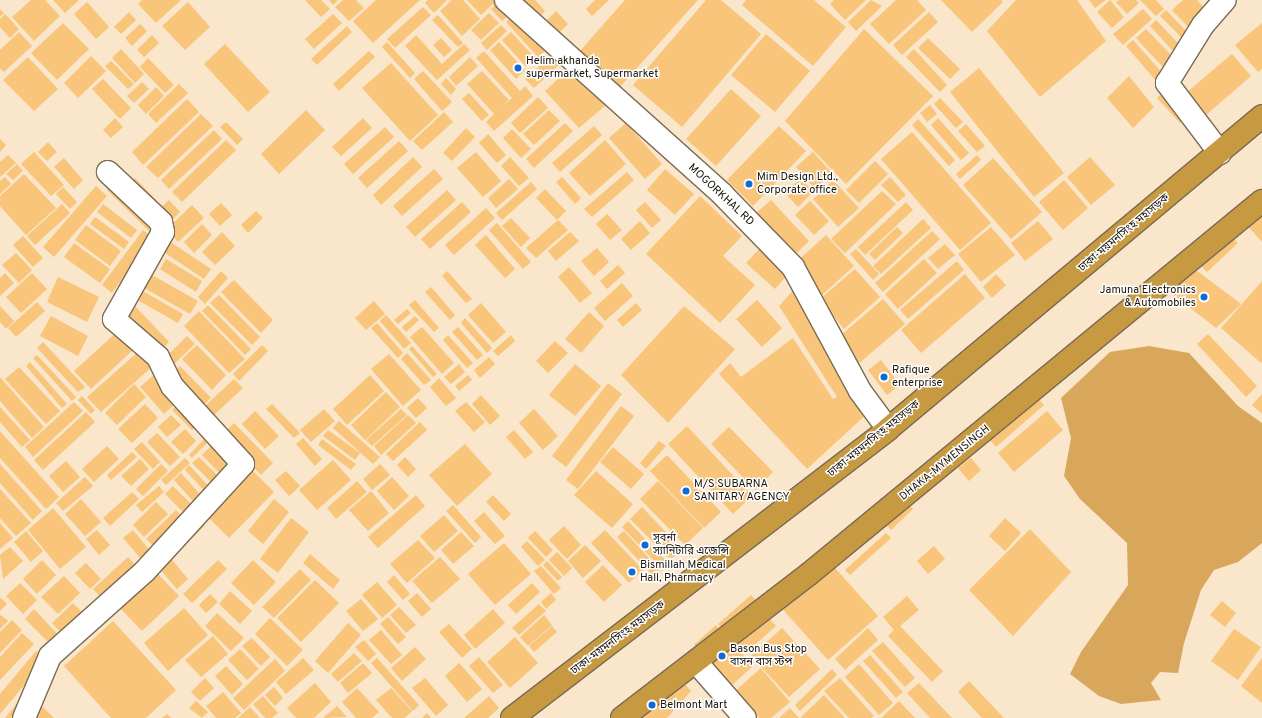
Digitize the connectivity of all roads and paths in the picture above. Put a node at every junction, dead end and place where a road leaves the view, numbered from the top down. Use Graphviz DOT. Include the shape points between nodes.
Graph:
graph roads {
  1 [pos="506,0"];
  2 [pos="1225,0"];
  3 [pos="1262,116"];
  4 [pos="1220,153"];
  5 [pos="108,172"];
  6 [pos="1262,201"];
  7 [pos="888,429"];
  8 [pos="696,662"];
  9 [pos="24,718"];
  10 [pos="512,718"];
  11 [pos="622,718"];
  12 [pos="745,718"];
  1 -- 7 [label="street, MOGORKHAL RD" via="722,194 793,267 860,391"];
  2 -- 4 [label="street" via="1202,25 1167,83"];
  3 -- 4 [label="highway, ঢাকা-ময়মনসিংহ মহাসড়ক"];
  4 -- 7 [label="highway, ঢাকা-ময়মনসিংহ মহাসড়ক"];
  5 -- 9 [label="street" via="161,222 163,232 114,319 158,356 172,386 243,464 145,571 50,656"];
  6 -- 8 [label="highway, DHAKA-MYMENSINGH" via="815,569"];
  7 -- 10 [label="highway, ঢাকা-ময়মনসিংহ মহাসড়ক"];
  8 -- 11 [label="highway, DHAKA-MYMENSINGH"];
  8 -- 12 [label="street"];
}
